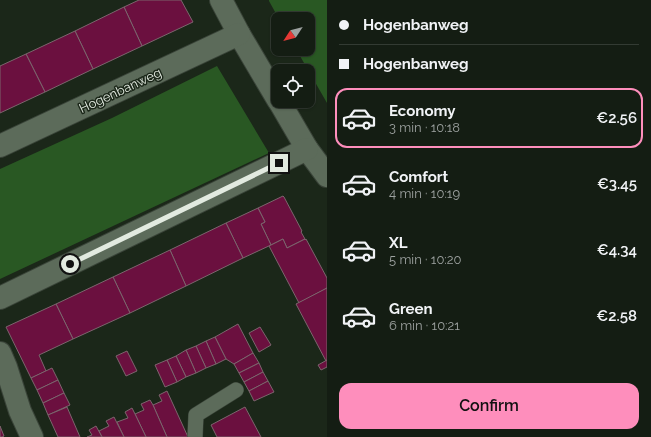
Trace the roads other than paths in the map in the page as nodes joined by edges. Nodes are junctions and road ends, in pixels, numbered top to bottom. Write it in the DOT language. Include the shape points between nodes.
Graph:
graph roads {
  1 [pos="221,0"];
  2 [pos="239,34"];
  3 [pos="271,88"];
  4 [pos="283,108"];
  5 [pos="0,146"];
  6 [pos="307,149"];
  7 [pos="327,176"];
  8 [pos="0,298"];
  9 [pos="0,353"];
  10 [pos="236,390"];
  11 [pos="32,437"];
  12 [pos="195,437"];
  1 -- 2 [label="street"];
  2 -- 3 [label="street"];
  2 -- 5 [label="street, Hogenbanweg"];
  4 -- 6 [label="street"];
  6 -- 7 [label="street"];
  6 -- 8 [label="street"];
  9 -- 11 [label="street"];
  10 -- 12 [label="lane" via="196,414"];
}
